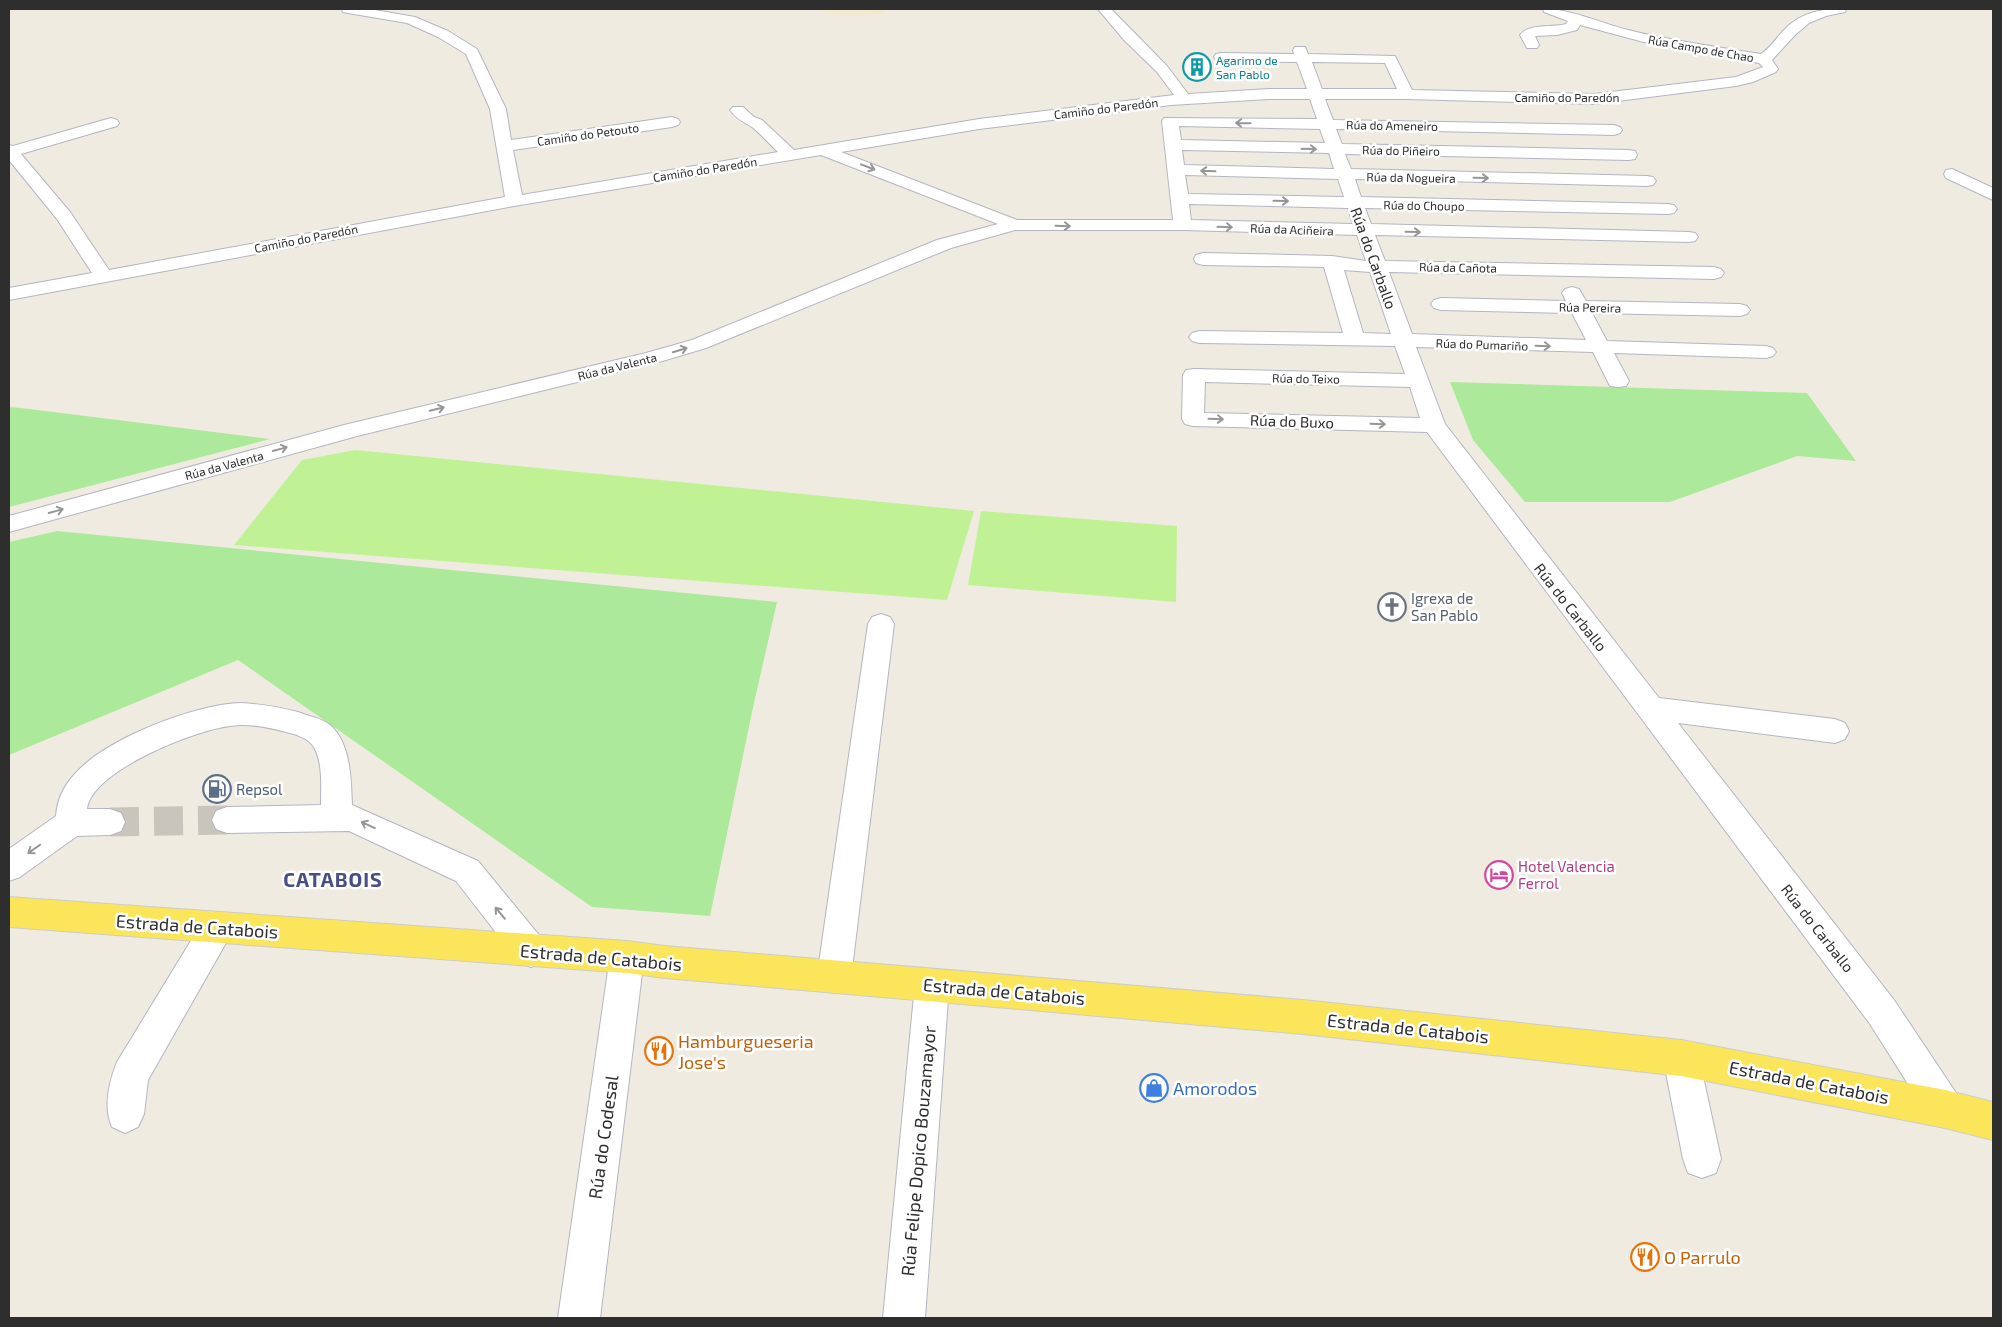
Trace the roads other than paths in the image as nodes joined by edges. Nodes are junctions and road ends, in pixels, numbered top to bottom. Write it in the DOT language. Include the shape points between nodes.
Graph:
graph roads {
  1 [pos="348,9"];
  2 [pos="1104,9"];
  3 [pos="1549,9"];
  4 [pos="1840,9"];
  5 [pos="1575,20"];
  6 [pos="1532,45"];
  7 [pos="1220,57"];
  8 [pos="1764,59"];
  9 [pos="1308,71"];
  10 [pos="1378,75"];
  11 [pos="1398,75"];
  12 [pos="1408,94"];
  13 [pos="1184,99"];
  14 [pos="738,110"];
  15 [pos="672,122"];
  16 [pos="111,123"];
  17 [pos="1326,124"];
  18 [pos="1482,127"];
  19 [pos="1614,130"];
  20 [pos="1173,145"];
  21 [pos="504,146"];
  22 [pos="1336,149"];
  23 [pos="822,150"];
  24 [pos="10,151"];
  25 [pos="1496,152"];
  26 [pos="1629,155"];
  27 [pos="790,156"];
  28 [pos="1176,170"];
  29 [pos="1952,174"];
  30 [pos="1344,176"];
  31 [pos="1510,178"];
  32 [pos="1647,182"];
  33 [pos="1993,195"];
  34 [pos="1180,199"];
  35 [pos="514,200"];
  36 [pos="1354,204"];
  37 [pos="1525,207"];
  38 [pos="1668,209"];
  39 [pos="1014,225"];
  40 [pos="1183,226"];
  41 [pos="1364,231"];
  42 [pos="1689,237"];
  43 [pos="1549,252"];
  44 [pos="1203,259"];
  45 [pos="1332,262"];
  46 [pos="1426,266"];
  47 [pos="1377,267"];
  48 [pos="1714,273"];
  49 [pos="103,276"];
  50 [pos="9,294"];
  51 [pos="1441,304"];
  52 [pos="1579,307"];
  53 [pos="1740,310"];
  54 [pos="1199,337"];
  55 [pos="1355,340"];
  56 [pos="1403,340"];
  57 [pos="1459,344"];
  58 [pos="1600,348"];
  59 [pos="1766,352"];
  60 [pos="1194,375"];
  61 [pos="1618,380"];
  62 [pos="1418,381"];
  63 [pos="1434,425"];
  64 [pos="9,524"];
  65 [pos="881,624"];
  66 [pos="1648,708"];
  67 [pos="1835,731"];
  68 [pos="337,818"];
  69 [pos="227,820"];
  70 [pos="110,822"];
  71 [pos="71,823"];
  72 [pos="9,867"];
  73 [pos="9,912"];
  74 [pos="218,928"];
  75 [pos="531,951"];
  76 [pos="627,957"];
  77 [pos="834,977"];
  78 [pos="932,985"];
  79 [pos="1681,1058"];
  80 [pos="1945,1109"];
  81 [pos="124,1114"];
  82 [pos="1993,1122"];
  83 [pos="1702,1159"];
  84 [pos="579,1318"];
  85 [pos="904,1318"];
  1 -- 21 [label="street" via="410,20 472,52 498,109"];
  2 -- 13 [label="street" via="1162,69"];
  3 -- 5 [label="street, Rúa Campo de Chao"];
  4 -- 8 [label="street, Rúa Campo de Chao" via="1808,18 1793,28 1775,52"];
  5 -- 6 [label="street" via="1572,27 1565,30 1532,32 1527,35"];
  5 -- 8 [label="street, Rúa Campo de Chao" via="1658,41"];
  7 -- 9 [label="street, Camiño do Paredón"];
  8 -- 12 [label="street, Camiño do Paredón" via="1771,69 1750,79 1624,97"];
  9 -- 11 [label="street, Camiño do Paredón" via="1390,59"];
  9 -- 12 [label="street, Camiño do Paredón"];
  9 -- 13 [label="street, Camiño do Paredón" via="1229,95"];
  9 -- 17 [label="street, Rúa do Carballo"];
  10 -- 11 [label="street"];
  11 -- 12 [label="street, Camiño do Paredón"];
  13 -- 23 [label="street, Camiño do Paredón" via="978,124"];
  14 -- 27 [label="street"];
  15 -- 21 [label="street, Camiño do Petouto"];
  16 -- 24 [label="street"];
  17 -- 18 [label="street, Rúa do Ameneiro"];
  17 -- 20 [label="street, Rúa do Ameneiro, one-way" via="1170,121"];
  17 -- 22 [label="street, Rúa do Carballo"];
  18 -- 19 [label="street, Rúa do Ameneiro"];
  18 -- 25 [label="street"];
  20 -- 22 [label="street, Rúa do Piñeiro, one-way"];
  20 -- 28 [label="street"];
  21 -- 35 [label="street"];
  22 -- 25 [label="street, Rúa do Piñeiro"];
  22 -- 30 [label="street, Rúa do Carballo"];
  23 -- 27 [label="street, Camiño do Paredón"];
  23 -- 39 [label="street, one-way"];
  24 -- 49 [label="street" via="64,216"];
  25 -- 26 [label="street, Rúa do Piñeiro"];
  25 -- 31 [label="street"];
  27 -- 35 [label="street, Camiño do Paredón"];
  30 -- 28 [label="street, Rúa da Nogueira, one-way"];
  28 -- 34 [label="street"];
  29 -- 33 [label="street"];
  30 -- 31 [label="street, Rúa da Nogueira, one-way"];
  30 -- 36 [label="street, Rúa do Carballo"];
  31 -- 32 [label="street, Rúa da Nogueira"];
  31 -- 37 [label="street"];
  34 -- 36 [label="street, Rúa do Choupo, one-way"];
  34 -- 40 [label="street"];
  35 -- 49 [label="street, Camiño do Paredón"];
  36 -- 37 [label="street, Rúa do Choupo"];
  36 -- 41 [label="street, Rúa do Carballo"];
  37 -- 38 [label="street, Rúa do Choupo"];
  37 -- 43 [label="street"];
  39 -- 40 [label="street, Rúa da Aciñeira, one-way"];
  64 -- 39 [label="street, Rúa da Valenta, one-way" via="352,430 652,358 699,344 944,244"];
  40 -- 41 [label="street, Rúa da Aciñeira, one-way"];
  41 -- 43 [label="street, Rúa da Aciñeira, one-way"];
  41 -- 47 [label="street, Rúa do Carballo"];
  42 -- 43 [label="street, Rúa da Aciñeira"];
  43 -- 46 [label="street, Rúa da Cañota"];
  43 -- 48 [label="street, Rúa da Cañota"];
  43 -- 52 [label="street"];
  44 -- 45 [label="street, Rúa da Cañota"];
  45 -- 47 [label="street, Rúa da Cañota"];
  45 -- 55 [label="street"];
  46 -- 47 [label="street, Rúa da Cañota"];
  46 -- 51 [label="street"];
  47 -- 56 [label="street, Rúa do Carballo"];
  49 -- 50 [label="street, Camiño do Paredón"];
  51 -- 52 [label="street, Rúa Pereira"];
  51 -- 57 [label="street"];
  52 -- 53 [label="street, Rúa Pereira"];
  52 -- 58 [label="street"];
  54 -- 55 [label="street, Rúa do Pumariño"];
  55 -- 56 [label="street, Rúa do Pumariño"];
  56 -- 57 [label="street, Rúa do Pumariño"];
  56 -- 62 [label="street, Rúa do Carballo"];
  57 -- 58 [label="street, Rúa do Pumariño, one-way"];
  58 -- 59 [label="street, Rúa do Pumariño"];
  58 -- 61 [label="street"];
  60 -- 62 [label="street, Rúa do Teixo"];
  60 -- 63 [label="street, Rúa do Buxo, one-way" via="1193,418"];
  62 -- 63 [label="street, Rúa do Carballo"];
  63 -- 66 [label="street, Rúa do Carballo"];
  65 -- 77 [label="street"];
  66 -- 67 [label="street"];
  66 -- 80 [label="street, Rúa do Carballo" via="1882,1012"];
  68 -- 69 [label="street"];
  68 -- 71 [label="street" via="334,757 321,735 294,723 256,714 230,714 189,723 136,747 88,778 74,798"];
  75 -- 68 [label="street, one-way" via="466,871 352,818"];
  70 -- 71 [label="street"];
  71 -- 72 [label="street, one-way"];
  73 -- 74 [label="main road, Estrada de Catabois"];
  74 -- 75 [label="main road, Estrada de Catabois"];
  74 -- 81 [label="street" via="130,1075"];
  75 -- 76 [label="main road, Estrada de Catabois"];
  76 -- 77 [label="main road, Estrada de Catabois"];
  76 -- 84 [label="street, Rúa do Codesal"];
  77 -- 78 [label="main road, Estrada de Catabois"];
  78 -- 79 [label="main road, Estrada de Catabois" via="1303,1016"];
  78 -- 85 [label="street, Rúa Felipe Dopico Bouzamayor"];
  79 -- 80 [label="main road, Estrada de Catabois"];
  79 -- 83 [label="street"];
  80 -- 82 [label="main road, Estrada de Catabois"];
}
